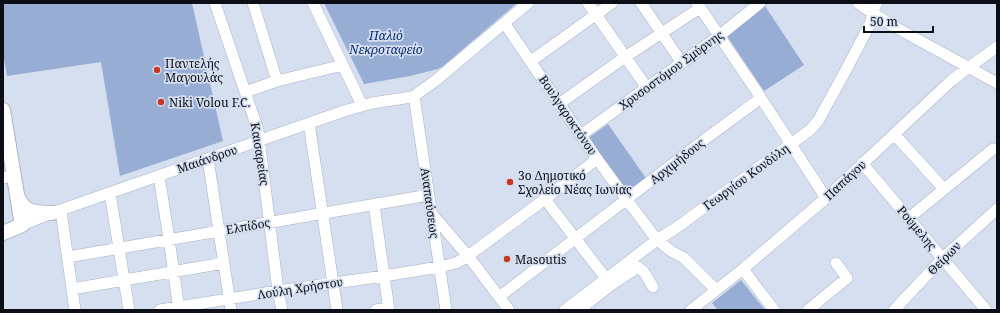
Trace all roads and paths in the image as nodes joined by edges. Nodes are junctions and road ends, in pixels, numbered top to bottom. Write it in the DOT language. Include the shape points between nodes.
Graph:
graph roads {
  1 [pos="215,3"];
  2 [pos="253,3"];
  3 [pos="313,3"];
  4 [pos="528,3"];
  5 [pos="588,3"];
  6 [pos="612,3"];
  7 [pos="641,3"];
  8 [pos="760,3"];
  9 [pos="858,3"];
  10 [pos="878,3"];
  11 [pos="699,5"];
  12 [pos="596,14"];
  13 [pos="874,14"];
  14 [pos="505,24"];
  15 [pos="661,33"];
  16 [pos="719,36"];
  17 [pos="997,47"];
  18 [pos="625,57"];
  19 [pos="531,61"];
  20 [pos="682,63"];
  21 [pos="343,64"];
  22 [pos="968,68"];
  23 [pos="277,81"];
  24 [pos="997,83"];
  25 [pos="647,88"];
  26 [pos="246,92"];
  27 [pos="414,96"];
  28 [pos="761,98"];
  29 [pos="559,104"];
  30 [pos="362,105"];
  31 [pos="4,115"];
  32 [pos="309,123"];
  33 [pos="894,134"];
  34 [pos="581,135"];
  35 [pos="259,141"];
  36 [pos="791,144"];
  37 [pos="993,149"];
  38 [pos="208,159"];
  39 [pos="597,159"];
  40 [pos="862,163"];
  41 [pos="8,176"];
  42 [pos="159,176"];
  43 [pos="944,189"];
  44 [pos="16,192"];
  45 [pos="110,193"];
  46 [pos="428,195"];
  47 [pos="826,198"];
  48 [pos="545,199"];
  49 [pos="627,200"];
  50 [pos="374,205"];
  51 [pos="997,209"];
  52 [pos="57,212"];
  53 [pos="322,213"];
  54 [pos="431,213"];
  55 [pos="909,218"];
  56 [pos="270,222"];
  57 [pos="22,225"];
  58 [pos="219,231"];
  59 [pos="3,234"];
  60 [pos="575,239"];
  61 [pos="169,240"];
  62 [pos="657,240"];
  63 [pos="119,248"];
  64 [pos="468,256"];
  65 [pos="68,257"];
  66 [pos="943,258"];
  67 [pos="224,263"];
  68 [pos="836,263"];
  69 [pos="439,267"];
  70 [pos="743,269"];
  71 [pos="174,272"];
  72 [pos="384,276"];
  73 [pos="124,280"];
  74 [pos="609,282"];
  75 [pos="332,283"];
  76 [pos="653,287"];
  77 [pos="72,289"];
  78 [pos="716,290"];
  79 [pos="278,291"];
  80 [pos="498,297"];
  81 [pos="230,304"];
  82 [pos="179,309"];
  83 [pos="389,309"];
  84 [pos="76,310"];
  85 [pos="129,310"];
  86 [pos="160,310"];
  87 [pos="282,310"];
  88 [pos="336,310"];
  89 [pos="376,310"];
  90 [pos="446,310"];
  91 [pos="508,310"];
  92 [pos="565,310"];
  93 [pos="579,310"];
  94 [pos="691,310"];
  95 [pos="774,310"];
  96 [pos="808,310"];
  97 [pos="894,310"];
  98 [pos="986,310"];
  1 -- 26 [label="street, Καισαρείας"];
  2 -- 23 [label="street"];
  3 -- 21 [label="street"];
  4 -- 14 [label="street"];
  5 -- 12 [label="street"];
  6 -- 12 [label="street"];
  7 -- 15 [label="street"];
  8 -- 16 [label="street, Χρυσοστόμου Σμύρνης"];
  9 -- 13 [label="street"];
  10 -- 13 [label="street, Γεωργίου Κονδύλη"];
  11 -- 15 [label="street"];
  11 -- 16 [label="street"];
  12 -- 18 [label="street"];
  12 -- 19 [label="street"];
  13 -- 22 [label="street"];
  13 -- 36 [label="street, Γεωργίου Κονδύλη" via="818,121"];
  14 -- 19 [label="street, Βουλγαροκτόνου"];
  14 -- 27 [label="street"];
  15 -- 18 [label="street"];
  15 -- 20 [label="street"];
  16 -- 20 [label="street, Χρυσοστόμου Σμύρνης"];
  16 -- 28 [label="street"];
  17 -- 22 [label="street, Παπάγου"];
  18 -- 25 [label="street"];
  18 -- 29 [label="street"];
  19 -- 29 [label="street, Βουλγαροκτόνου"];
  20 -- 25 [label="street, Χρυσοστόμου Σμύρνης"];
  21 -- 23 [label="street"];
  21 -- 30 [label="street"];
  22 -- 24 [label="street"];
  22 -- 33 [label="street, Παπάγου"];
  23 -- 26 [label="street"];
  25 -- 34 [label="street, Χρυσοστόμου Σμύρνης"];
  26 -- 35 [label="street, Καισαρείας" via="257,124"];
  27 -- 30 [label="street, Μαιάνδρου"];
  27 -- 46 [label="street, Αναπαύσεως"];
  28 -- 36 [label="street"];
  28 -- 49 [label="street, Αρχιμήδους"];
  29 -- 34 [label="street, Βουλγαροκτόνου"];
  30 -- 32 [label="street, Μαιάνδρου"];
  31 -- 41 [label="main road"];
  32 -- 35 [label="street, Μαιάνδρου"];
  32 -- 53 [label="street"];
  33 -- 40 [label="street, Παπάγου"];
  33 -- 43 [label="street"];
  34 -- 39 [label="street, Βουλγαροκτόνου"];
  35 -- 38 [label="street, Μαιάνδρου"];
  35 -- 56 [label="street, Καισαρείας"];
  36 -- 47 [label="street"];
  36 -- 62 [label="street, Γεωργίου Κονδύλη"];
  37 -- 43 [label="street"];
  38 -- 42 [label="street, Μαιάνδρου"];
  38 -- 58 [label="street"];
  39 -- 48 [label="street"];
  39 -- 49 [label="street, Βουλγαροκτόνου"];
  40 -- 47 [label="street, Παπάγου"];
  40 -- 55 [label="street, Ρούμελης"];
  41 -- 44 [label="main road"];
  42 -- 45 [label="street, Μαιάνδρου"];
  42 -- 61 [label="street"];
  43 -- 55 [label="street"];
  44 -- 52 [label="main road" via="20,202 27,209 34,212"];
  44 -- 57 [label="main road"];
  45 -- 52 [label="street, Μαιάνδρου"];
  45 -- 63 [label="street"];
  46 -- 50 [label="street, Ελπίδος"];
  46 -- 54 [label="street, Αναπαύσεως"];
  47 -- 70 [label="street, Παπάγου"];
  48 -- 60 [label="street"];
  48 -- 64 [label="street"];
  49 -- 60 [label="street, Αρχιμήδους"];
  49 -- 62 [label="street, Βουλγαροκτόνου"];
  50 -- 53 [label="street, Ελπίδος"];
  50 -- 72 [label="street"];
  51 -- 66 [label="street, Θείρων"];
  52 -- 57 [label="street, Μαιάνδρου"];
  52 -- 65 [label="street"];
  53 -- 56 [label="street, Ελπίδος"];
  53 -- 75 [label="street"];
  54 -- 64 [label="street"];
  54 -- 69 [label="street, Αναπαύσεως"];
  55 -- 66 [label="street, Ρούμελης"];
  56 -- 58 [label="street, Ελπίδος"];
  56 -- 79 [label="street, Καισαρείας"];
  57 -- 59 [label="main road, Μαιάνδρου"];
  58 -- 61 [label="street, Ελπίδος"];
  58 -- 67 [label="street"];
  60 -- 74 [label="street"];
  60 -- 80 [label="street, Αρχιμήδους"];
  61 -- 63 [label="street, Ελπίδος"];
  61 -- 71 [label="street"];
  62 -- 74 [label="street, Γεωργίου Κονδύλη"];
  62 -- 78 [label="street, Βουλγαροκτόνου" via="684,258"];
  63 -- 65 [label="street, Ελπίδος"];
  63 -- 73 [label="street"];
  64 -- 69 [label="street" via="456,263"];
  64 -- 80 [label="street"];
  65 -- 77 [label="street"];
  66 -- 97 [label="street, Θείρων"];
  66 -- 98 [label="street, Ρούμελης"];
  67 -- 71 [label="street"];
  67 -- 81 [label="street"];
  68 -- 96 [label="street" via="847,278"];
  69 -- 72 [label="street, Λούλη Χρήστου"];
  69 -- 90 [label="street, Αναπαύσεως"];
  70 -- 78 [label="street, Παπάγου"];
  70 -- 95 [label="street"];
  71 -- 73 [label="street"];
  71 -- 82 [label="street"];
  72 -- 75 [label="street, Λούλη Χρήστου"];
  72 -- 83 [label="street"];
  73 -- 77 [label="street"];
  73 -- 85 [label="street"];
  74 -- 76 [label="street, Γεωργίου Κονδύλη" via="638,267"];
  74 -- 92 [label="street, Γεωργίου Κονδύλη"];
  74 -- 93 [label="street, Γεωργίου Κονδύλη"];
  75 -- 79 [label="street, Λούλη Χρήστου"];
  75 -- 88 [label="street"];
  77 -- 84 [label="street"];
  78 -- 94 [label="street, Παπάγου"];
  79 -- 81 [label="street, Λούλη Χρήστου"];
  79 -- 87 [label="street, Καισαρείας"];
  80 -- 91 [label="street"];
  81 -- 82 [label="street, Λούλη Χρήστου"];
  82 -- 86 [label="street, Λούλη Χρήστου"];
  83 -- 89 [label="street"];
}
